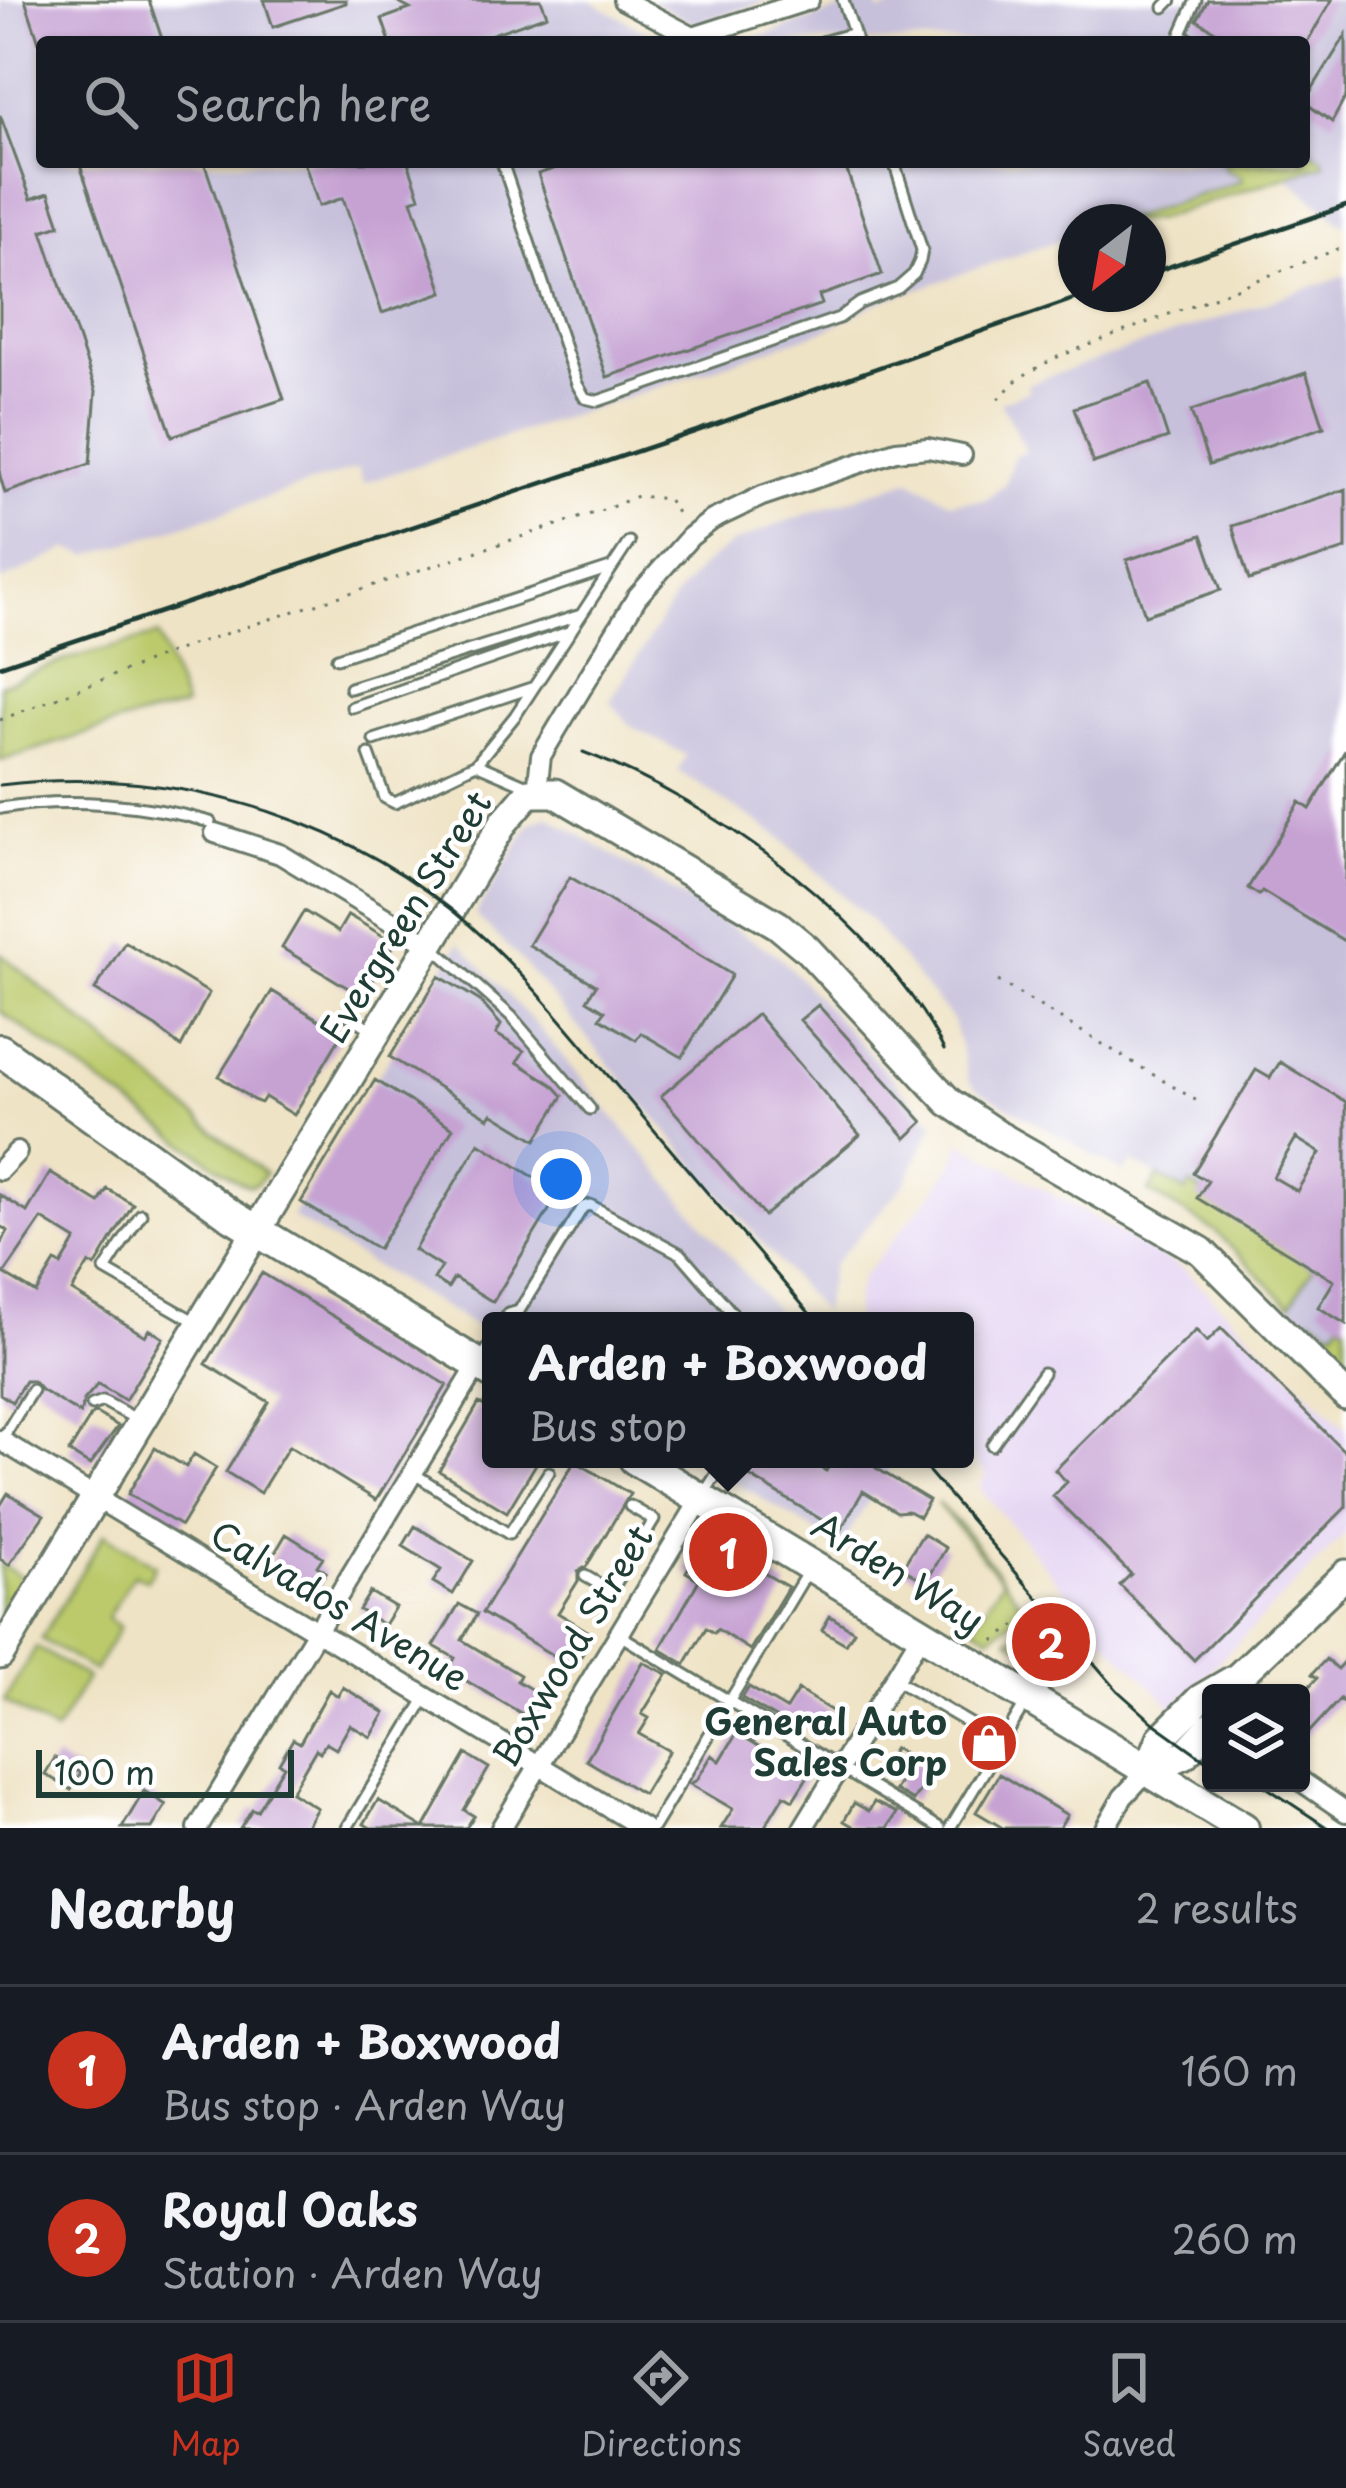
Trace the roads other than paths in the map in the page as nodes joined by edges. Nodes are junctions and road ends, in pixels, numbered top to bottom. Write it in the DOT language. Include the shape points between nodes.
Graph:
graph roads {
  1 [pos="623,0"];
  2 [pos="809,0"];
  3 [pos="843,0"];
  4 [pos="1196,0"];
  5 [pos="667,34"];
  6 [pos="704,36"];
  7 [pos="854,36"];
  8 [pos="1184,36"];
  9 [pos="504,168"];
  10 [pos="896,168"];
  11 [pos="962,455"];
  12 [pos="628,542"];
  13 [pos="610,568"];
  14 [pos="581,615"];
  15 [pos="571,631"];
  16 [pos="337,658"];
  17 [pos="534,687"];
  18 [pos="350,688"];
  19 [pos="352,707"];
  20 [pos="374,740"];
  21 [pos="369,754"];
  22 [pos="476,764"];
  23 [pos="537,791"];
  24 [pos="0,808"];
  25 [pos="213,828"];
  26 [pos="432,946"];
  27 [pos="348,1015"];
  28 [pos="376,1032"];
  29 [pos="0,1050"];
  30 [pos="590,1109"];
  31 [pos="17,1153"];
  32 [pos="0,1170"];
  33 [pos="141,1214"];
  34 [pos="257,1232"];
  35 [pos="516,1312"];
  36 [pos="731,1312"];
  37 [pos="199,1324"];
  38 [pos="482,1357"];
  39 [pos="482,1368"];
  40 [pos="1042,1373"];
  41 [pos="32,1390"];
  42 [pos="1346,1396"];
  43 [pos="92,1405"];
  44 [pos="140,1422"];
  45 [pos="0,1441"];
  46 [pos="992,1445"];
  47 [pos="650,1468"];
  48 [pos="720,1468"];
  49 [pos="549,1472"];
  50 [pos="412,1473"];
  51 [pos="95,1497"];
  52 [pos="701,1499"];
  53 [pos="630,1506"];
  54 [pos="812,1565"];
  55 [pos="622,1573"];
  56 [pos="1346,1574"];
  57 [pos="585,1576"];
  58 [pos="646,1587"];
  59 [pos="316,1631"];
  60 [pos="922,1633"];
  61 [pos="618,1634"];
  62 [pos="0,1655"];
  63 [pos="894,1679"];
  64 [pos="1235,1684"];
  65 [pos="426,1697"];
  66 [pos="1202,1698"];
  67 [pos="1028,1699"];
  68 [pos="730,1701"];
  69 [pos="979,1729"];
  70 [pos="1202,1736"];
  71 [pos="539,1765"];
  72 [pos="840,1769"];
  73 [pos="1148,1770"];
  74 [pos="1310,1786"];
  75 [pos="1346,1812"];
  76 [pos="1107,1827"];
  77 [pos="198,1828"];
  78 [pos="347,1828"];
  79 [pos="501,1828"];
  80 [pos="643,1828"];
  81 [pos="653,1828"];
  82 [pos="803,1828"];
  83 [pos="940,1828"];
  84 [pos="950,1828"];
  85 [pos="1244,1828"];
  1 -- 5 [label="street"];
  2 -- 6 [label="street"];
  3 -- 7 [label="lane"];
  4 -- 8 [label="lane"];
  9 -- 10 [label="lane" via="577,384 598,401 838,318 898,288 914,274 922,250"];
  11 -- 23 [label="street" via="896,451 748,502 690,537 637,597 541,756"];
  12 -- 13 [label="lane"];
  13 -- 14 [label="lane"];
  13 -- 16 [label="lane"];
  14 -- 15 [label="lane"];
  14 -- 18 [label="lane"];
  15 -- 17 [label="lane"];
  15 -- 19 [label="lane"];
  17 -- 20 [label="lane"];
  17 -- 22 [label="lane"];
  21 -- 22 [label="lane" via="385,798 395,803"];
  22 -- 23 [label="lane"];
  23 -- 26 [label="street, Evergreen Street" via="514,806"];
  23 -- 42 [label="street, Evergreen Street" via="577,804 793,936 949,1102 1201,1251"];
  24 -- 25 [label="lane" via="106,804 183,814"];
  25 -- 26 [label="street" via="280,854"];
  26 -- 28 [label="street, Evergreen Street"];
  26 -- 30 [label="lane" via="511,1016"];
  27 -- 28 [label="lane"];
  28 -- 34 [label="street, Evergreen Street" via="294,1149"];
  29 -- 34 [label="main road"];
  31 -- 32 [label="street"];
  33 -- 37 [label="lane" via="105,1270"];
  34 -- 37 [label="street, Evergreen Street"];
  34 -- 38 [label="main road"];
  35 -- 36 [label="lane" via="590,1204 681,1254"];
  37 -- 44 [label="street, Evergreen Street"];
  39 -- 50 [label="street"];
  40 -- 46 [label="lane"];
  41 -- 45 [label="lane"];
  43 -- 44 [label="lane" via="103,1401"];
  44 -- 51 [label="street, Evergreen Street"];
  45 -- 51 [label="street, Calvados Avenue"];
  47 -- 52 [label="main road, Arden Way"];
  48 -- 52 [label="lane"];
  49 -- 50 [label="lane" via="509,1534"];
  50 -- 59 [label="street"];
  51 -- 59 [label="street, Calvados Avenue"];
  51 -- 62 [label="street, Evergreen Street"];
  52 -- 54 [label="main road, Arden Way"];
  52 -- 58 [label="street, Boxwood Street"];
  53 -- 55 [label="lane" via="654,1520"];
  54 -- 60 [label="main road, Arden Way"];
  54 -- 68 [label="lane"];
  55 -- 57 [label="lane" via="611,1591"];
  55 -- 58 [label="lane"];
  56 -- 64 [label="street"];
  58 -- 61 [label="street, Boxwood Street"];
  59 -- 65 [label="street, Calvados Avenue"];
  59 -- 77 [label="street"];
  60 -- 63 [label="street"];
  60 -- 67 [label="main road, Arden Way"];
  61 -- 68 [label="lane"];
  61 -- 71 [label="street, Boxwood Street"];
  63 -- 69 [label="lane"];
  63 -- 72 [label="street"];
  65 -- 71 [label="street, Calvados Avenue"];
  65 -- 78 [label="lane"];
  66 -- 73 [label="street" via="1161,1738"];
  67 -- 73 [label="main road, Arden Way"];
  67 -- 84 [label="lane"];
  68 -- 72 [label="lane"];
  68 -- 81 [label="lane"];
  70 -- 73 [label="street" via="1184,1755"];
  71 -- 79 [label="street, Boxwood Street"];
  71 -- 80 [label="street, Calvados Avenue"];
  72 -- 82 [label="street"];
  72 -- 83 [label="lane"];
  73 -- 76 [label="street"];
  73 -- 85 [label="main road, Arden Way"];
  74 -- 75 [label="street"];
}
